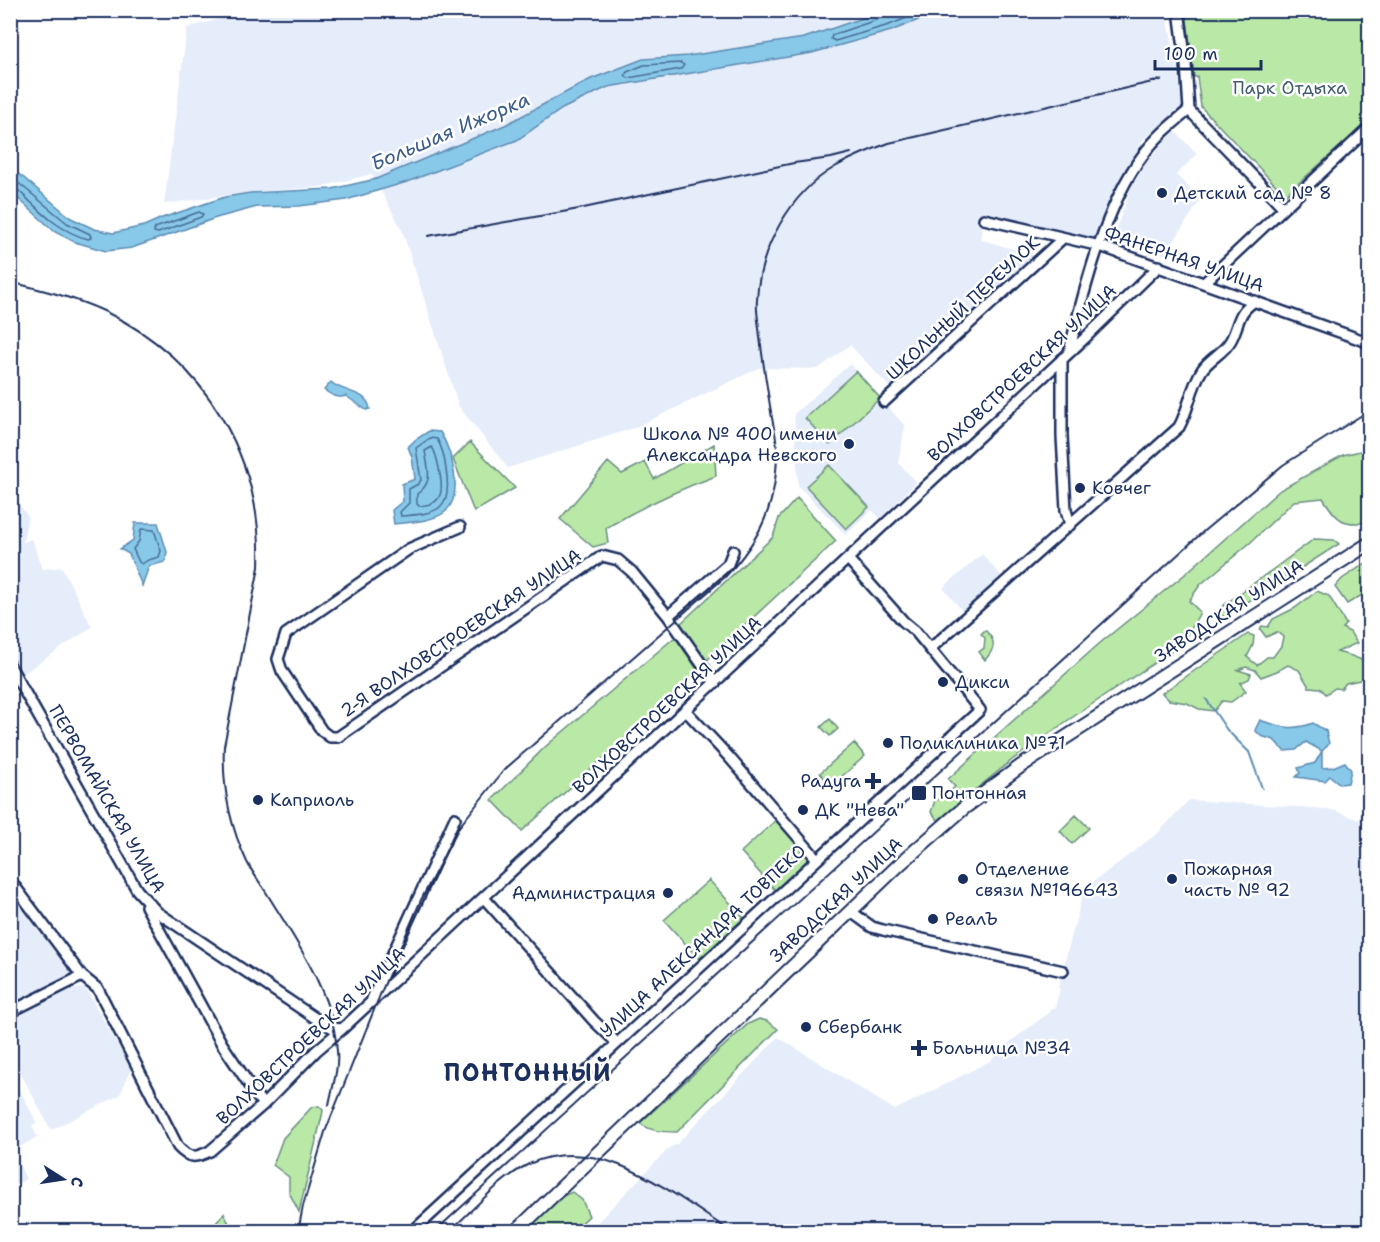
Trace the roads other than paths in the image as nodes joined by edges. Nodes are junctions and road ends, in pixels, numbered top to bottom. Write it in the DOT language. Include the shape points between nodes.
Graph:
graph roads {
  1 [pos="1179,10"];
  2 [pos="1189,110"];
  3 [pos="1370,127"];
  4 [pos="1283,207"];
  5 [pos="984,219"];
  6 [pos="1063,238"];
  7 [pos="1100,246"];
  8 [pos="1159,266"];
  9 [pos="1204,283"];
  10 [pos="1255,301"];
  11 [pos="1369,341"];
  12 [pos="1065,356"];
  13 [pos="884,402"];
  14 [pos="1070,525"];
  15 [pos="460,528"];
  16 [pos="1370,543"];
  17 [pos="733,551"];
  18 [pos="848,559"];
  19 [pos="668,616"];
  20 [pos="930,649"];
  21 [pos="10,666"];
  22 [pos="715,683"];
  23 [pos="686,711"];
  24 [pos="455,818"];
  25 [pos="817,859"];
  26 [pos="10,880"];
  27 [pos="137,890"];
  28 [pos="484,898"];
  29 [pos="850,911"];
  30 [pos="1063,971"];
  31 [pos="82,976"];
  32 [pos="371,1003"];
  33 [pos="10,1012"];
  34 [pos="342,1029"];
  35 [pos="617,1043"];
  36 [pos="263,1105"];
  37 [pos="412,1232"];
  38 [pos="515,1232"];
  1 -- 2 [label="street"];
  2 -- 4 [label="street"];
  2 -- 7 [label="street" via="1141,157 1118,198"];
  3 -- 4 [label="street"];
  4 -- 9 [label="street"];
  5 -- 6 [label="street, ФАНЕРНАЯ УЛИЦА"];
  6 -- 7 [label="street, ФАНЕРНАЯ УЛИЦА"];
  6 -- 13 [label="street, ШКОЛЬНЫЙ ПЕРЕУЛОК"];
  7 -- 8 [label="street, ФАНЕРНАЯ УЛИЦА"];
  7 -- 12 [label="street"];
  8 -- 9 [label="street, ФАНЕРНАЯ УЛИЦА"];
  8 -- 12 [label="street, ВОЛХОВСТРОЕВСКАЯ УЛИЦА"];
  9 -- 10 [label="street, ФАНЕРНАЯ УЛИЦА"];
  10 -- 11 [label="street, ФАНЕРНАЯ УЛИЦА"];
  10 -- 14 [label="street" via="1244,308 1225,349 1200,372 1179,427"];
  12 -- 14 [label="street" via="1064,478"];
  12 -- 18 [label="street, ВОЛХОВСТРОЕВСКАЯ УЛИЦА"];
  14 -- 20 [label="street"];
  15 -- 19 [label="street, 2-Я ВОЛХОВСТРОЕВСКАЯ УЛИЦА" via="409,549 286,634 278,659 282,671 330,737 338,737 602,556 618,560 632,572"];
  16 -- 29 [label="main road, ЗАВОДСКАЯ УЛИЦА" via="1005,777 941,826"];
  17 -- 19 [label="street" via="728,564"];
  18 -- 20 [label="street"];
  18 -- 22 [label="street, ВОЛХОВСТРОЕВСКАЯ УЛИЦА"];
  19 -- 22 [label="street"];
  20 -- 25 [label="street, УЛИЦА АЛЕКСАНДРА ТОВПЕКО" via="980,710"];
  21 -- 27 [label="street, ПЕРВОМАЙСКАЯ УЛИЦА"];
  22 -- 23 [label="street, ВОЛХОВСТРОЕВСКАЯ УЛИЦА"];
  23 -- 25 [label="street"];
  23 -- 28 [label="street, ВОЛХОВСТРОЕВСКАЯ УЛИЦА"];
  24 -- 32 [label="street"];
  25 -- 35 [label="street, УЛИЦА АЛЕКСАНДРА ТОВПЕКО"];
  26 -- 31 [label="street"];
  27 -- 34 [label="street, ПЕРВОМАЙСКАЯ УЛИЦА" via="157,912 315,1018"];
  27 -- 36 [label="street" via="222,1044"];
  28 -- 32 [label="street, ВОЛХОВСТРОЕВСКАЯ УЛИЦА"];
  28 -- 35 [label="street"];
  29 -- 30 [label="street" via="872,927"];
  29 -- 38 [label="main road, ЗАВОДСКАЯ УЛИЦА"];
  31 -- 33 [label="street"];
  31 -- 36 [label="street, ВОЛХОВСТРОЕВСКАЯ УЛИЦА" via="98,989 178,1147 188,1156 210,1151"];
  32 -- 34 [label="street, ВОЛХОВСТРОЕВСКАЯ УЛИЦА"];
  34 -- 36 [label="street, ВОЛХОВСТРОЕВСКАЯ УЛИЦА"];
  35 -- 37 [label="street, УЛИЦА АЛЕКСАНДРА ТОВПЕКО"];
}
